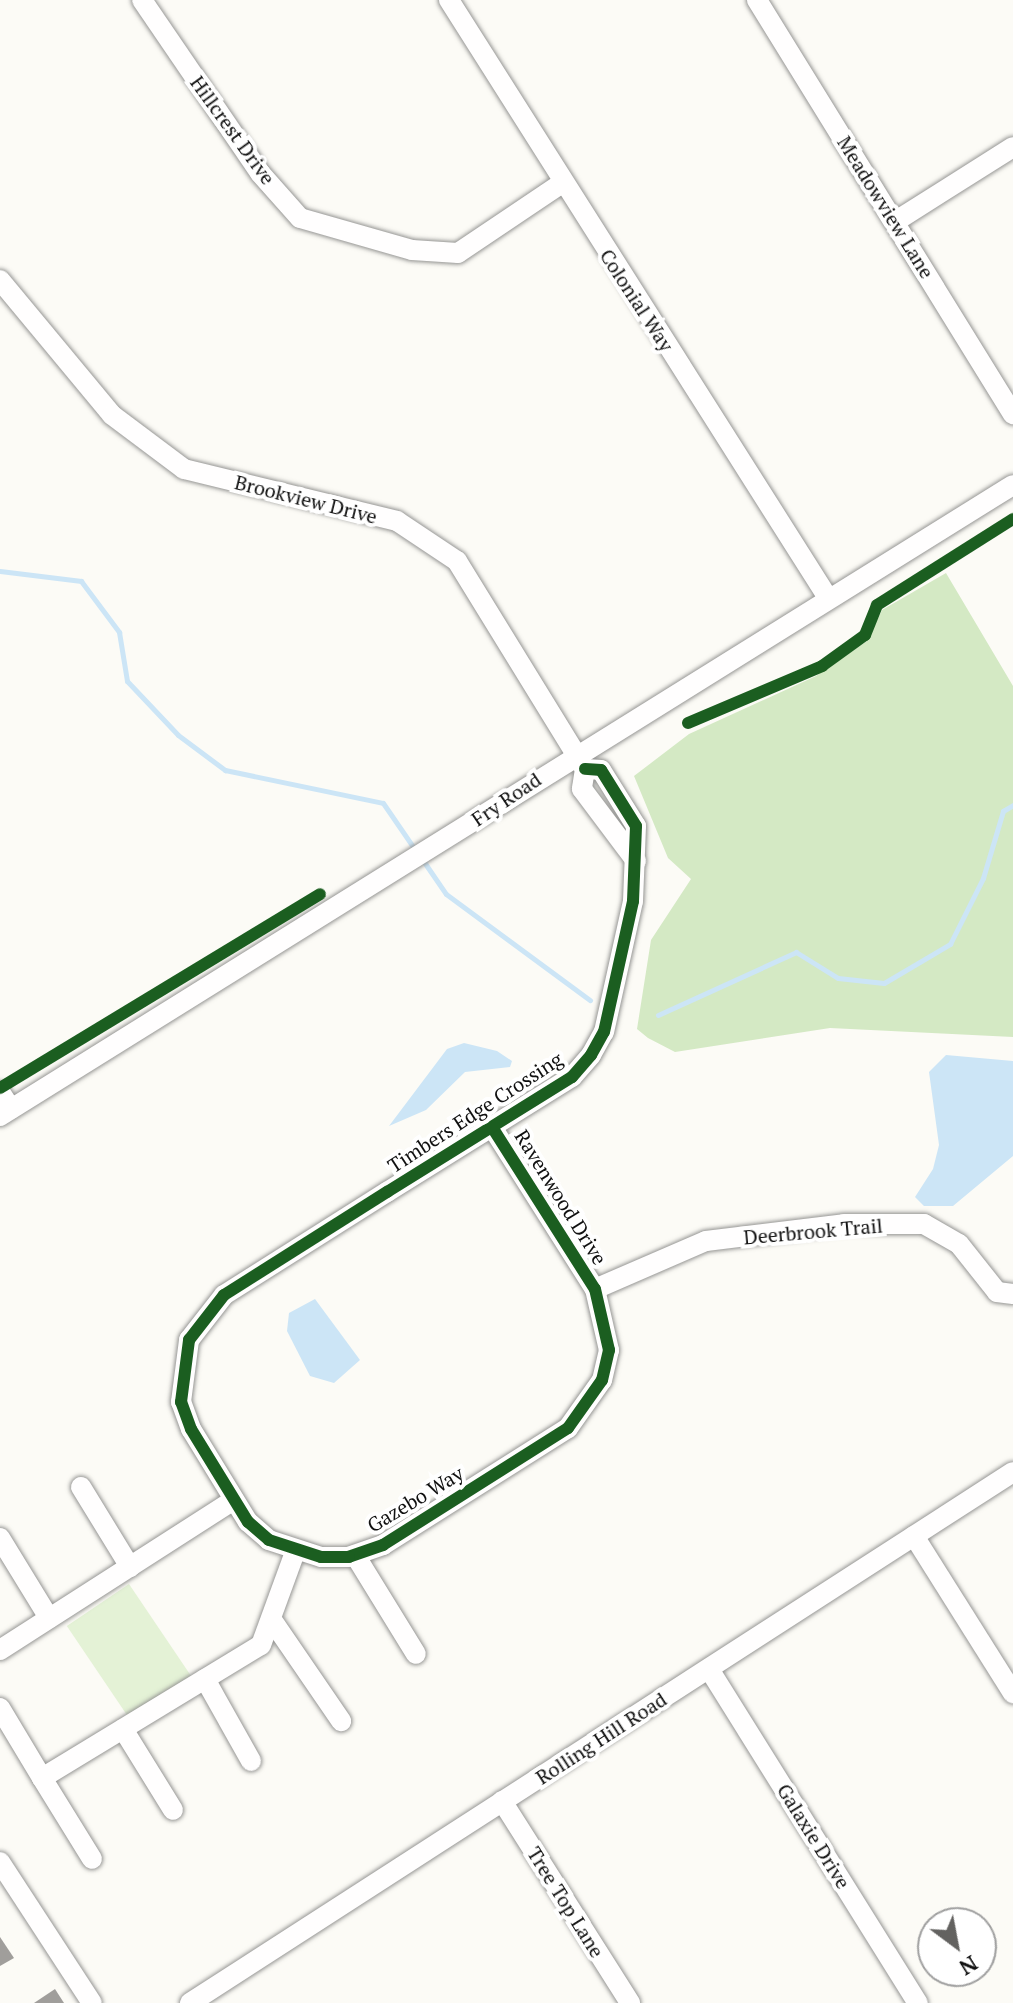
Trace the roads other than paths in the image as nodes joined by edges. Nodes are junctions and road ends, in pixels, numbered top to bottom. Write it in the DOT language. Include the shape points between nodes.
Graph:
graph roads {
  1 [pos="142,0"];
  2 [pos="449,0"];
  3 [pos="757,0"];
  4 [pos="1013,147"];
  5 [pos="562,183"];
  6 [pos="896,221"];
  7 [pos="0,280"];
  8 [pos="1013,414"];
  9 [pos="1013,485"];
  10 [pos="828,598"];
  11 [pos="580,761"];
  12 [pos="4,1106"];
  13 [pos="492,1127"];
  14 [pos="595,1289"];
  15 [pos="1013,1294"];
  16 [pos="181,1370"];
  17 [pos="1013,1472"];
  18 [pos="81,1487"];
  19 [pos="234,1500"];
  20 [pos="914,1536"];
  21 [pos="0,1538"];
  22 [pos="295,1552"];
  23 [pos="355,1555"];
  24 [pos="130,1567"];
  25 [pos="49,1618"];
  26 [pos="274,1623"];
  27 [pos="0,1650"];
  28 [pos="416,1654"];
  29 [pos="709,1669"];
  30 [pos="205,1679"];
  31 [pos="1013,1693"];
  32 [pos="0,1708"];
  33 [pos="341,1721"];
  34 [pos="123,1729"];
  35 [pos="251,1761"];
  36 [pos="42,1778"];
  37 [pos="502,1801"];
  38 [pos="173,1810"];
  39 [pos="92,1859"];
  40 [pos="0,1862"];
  41 [pos="92,2003"];
  42 [pos="190,2003"];
  43 [pos="630,2003"];
  44 [pos="918,2003"];
  1 -- 5 [label="street, Hillcrest Drive" via="260,173 300,218 412,250 458,253"];
  2 -- 5 [label="street, Colonial Way"];
  3 -- 6 [label="street, Meadowview Lane"];
  4 -- 6 [label="street"];
  5 -- 10 [label="street, Colonial Way"];
  6 -- 8 [label="street, Meadowview Lane"];
  7 -- 11 [label="street, Brookview Drive" via="112,415 184,469 397,521 457,561"];
  9 -- 10 [label="street, Fry Road"];
  10 -- 11 [label="street, Fry Road"];
  11 -- 12 [label="street, Fry Road"];
  11 -- 13 [label="street, Timbers Edge Crossing" via="582,789 636,861 604,1032 572,1077"];
  13 -- 14 [label="street, Ravenwood Drive"];
  13 -- 16 [label="street, Timbers Edge Crossing" via="224,1295 189,1340"];
  14 -- 15 [label="street, Deerbrook Trail" via="696,1243 844,1224 924,1224 943,1232 997,1292"];
  14 -- 23 [label="street, Gazebo Way" via="609,1350 587,1407 555,1437 383,1545"];
  16 -- 19 [label="street, Gazebo Way" via="181,1402 191,1429"];
  17 -- 20 [label="street, Rolling Hill Road"];
  18 -- 24 [label="street"];
  19 -- 22 [label="street, Gazebo Way" via="248,1522"];
  19 -- 24 [label="street"];
  20 -- 29 [label="street, Rolling Hill Road"];
  20 -- 31 [label="street"];
  21 -- 25 [label="street"];
  22 -- 23 [label="street, Gazebo Way"];
  22 -- 26 [label="street"];
  23 -- 28 [label="street"];
  24 -- 25 [label="street"];
  25 -- 27 [label="street"];
  26 -- 30 [label="street" via="261,1645"];
  26 -- 33 [label="street"];
  29 -- 37 [label="street, Rolling Hill Road"];
  29 -- 44 [label="street, Galaxie Drive"];
  30 -- 34 [label="street"];
  30 -- 35 [label="street"];
  32 -- 36 [label="street"];
  34 -- 36 [label="street"];
  34 -- 38 [label="street"];
  36 -- 39 [label="street"];
  37 -- 42 [label="street, Rolling Hill Road"];
  37 -- 43 [label="street, Tree Top Lane"];
  40 -- 41 [label="street"];
}
